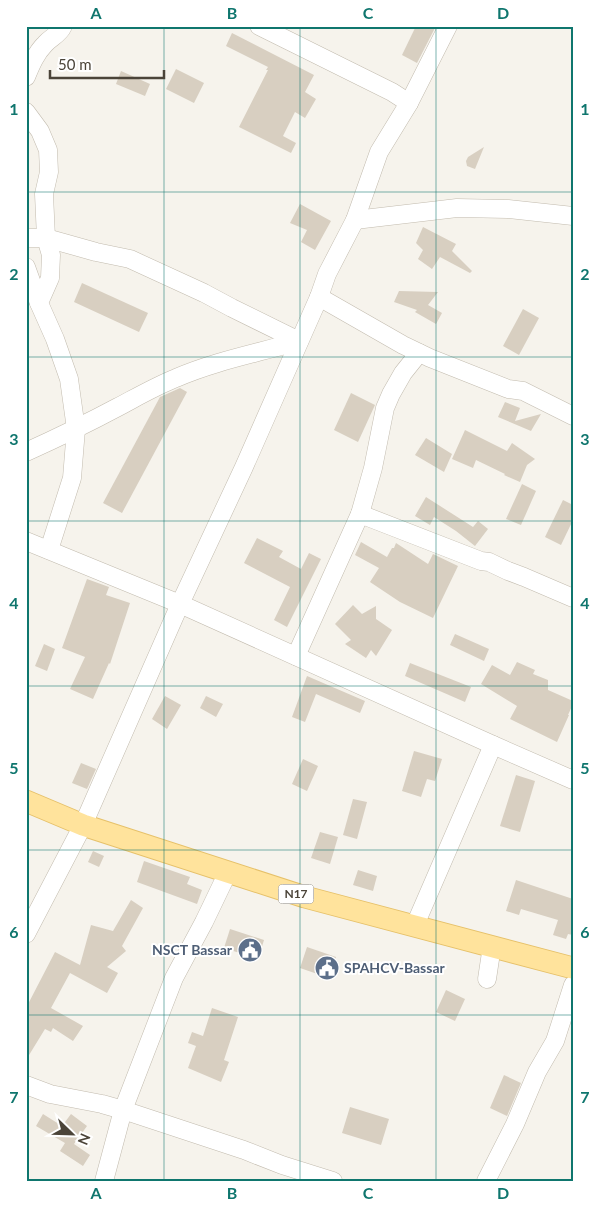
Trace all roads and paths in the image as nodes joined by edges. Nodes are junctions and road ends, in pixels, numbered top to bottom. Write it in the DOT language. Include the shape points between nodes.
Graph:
graph roads {
  1 [pos="63,26"];
  2 [pos="259,26"];
  3 [pos="448,26"];
  4 [pos="26,77"];
  5 [pos="409,103"];
  6 [pos="26,112"];
  7 [pos="573,216"];
  8 [pos="355,220"];
  9 [pos="26,238"];
  10 [pos="46,238"];
  11 [pos="26,267"];
  12 [pos="319,297"];
  13 [pos="39,303"];
  14 [pos="299,341"];
  15 [pos="418,352"];
  16 [pos="573,416"];
  17 [pos="76,429"];
  18 [pos="26,452"];
  19 [pos="360,514"];
  20 [pos="26,541"];
  21 [pos="49,550"];
  22 [pos="573,598"];
  23 [pos="180,604"];
  24 [pos="296,656"];
  25 [pos="493,745"];
  26 [pos="573,780"];
  27 [pos="26,801"];
  28 [pos="83,825"];
  29 [pos="228,872"];
  30 [pos="415,925"];
  31 [pos="26,934"];
  32 [pos="492,946"];
  33 [pos="573,968"];
  34 [pos="487,979"];
  35 [pos="573,985"];
  36 [pos="26,1085"];
  37 [pos="123,1110"];
  38 [pos="104,1181"];
  39 [pos="333,1181"];
  40 [pos="486,1181"];
  1 -- 4 [label="street" via="45,43"];
  2 -- 5 [label="street"];
  3 -- 5 [label="street"];
  5 -- 8 [label="street" via="379,152"];
  6 -- 10 [label="street" via="48,150 49,172 44,194"];
  7 -- 8 [label="street" via="457,208"];
  8 -- 12 [label="street"];
  9 -- 10 [label="street"];
  10 -- 13 [label="street" via="51,255 50,278"];
  10 -- 14 [label="street" via="130,259"];
  11 -- 13 [label="street"];
  12 -- 14 [label="street"];
  12 -- 15 [label="street"];
  13 -- 17 [label="street" via="69,378"];
  14 -- 17 [label="street" via="199,368 152,388"];
  14 -- 23 [label="street"];
  15 -- 16 [label="street" via="523,391"];
  15 -- 19 [label="street" via="385,408"];
  17 -- 18 [label="street"];
  17 -- 21 [label="street" via="72,478"];
  19 -- 22 [label="street" via="489,562"];
  19 -- 24 [label="street"];
  20 -- 21 [label="street"];
  21 -- 23 [label="street"];
  23 -- 24 [label="street"];
  23 -- 28 [label="street"];
  24 -- 25 [label="street"];
  25 -- 26 [label="street"];
  25 -- 30 [label="street"];
  27 -- 28 [label="main road, N17"];
  28 -- 29 [label="main road, N17"];
  28 -- 31 [label="street"];
  29 -- 30 [label="main road, N17" via="305,897"];
  29 -- 37 [label="street" via="174,978"];
  30 -- 32 [label="main road, N17"];
  32 -- 33 [label="main road, N17"];
  32 -- 34 [label="street"];
  35 -- 40 [label="street" via="555,1041"];
  36 -- 37 [label="street" via="50,1094"];
  37 -- 38 [label="street"];
  37 -- 39 [label="street"];
}
